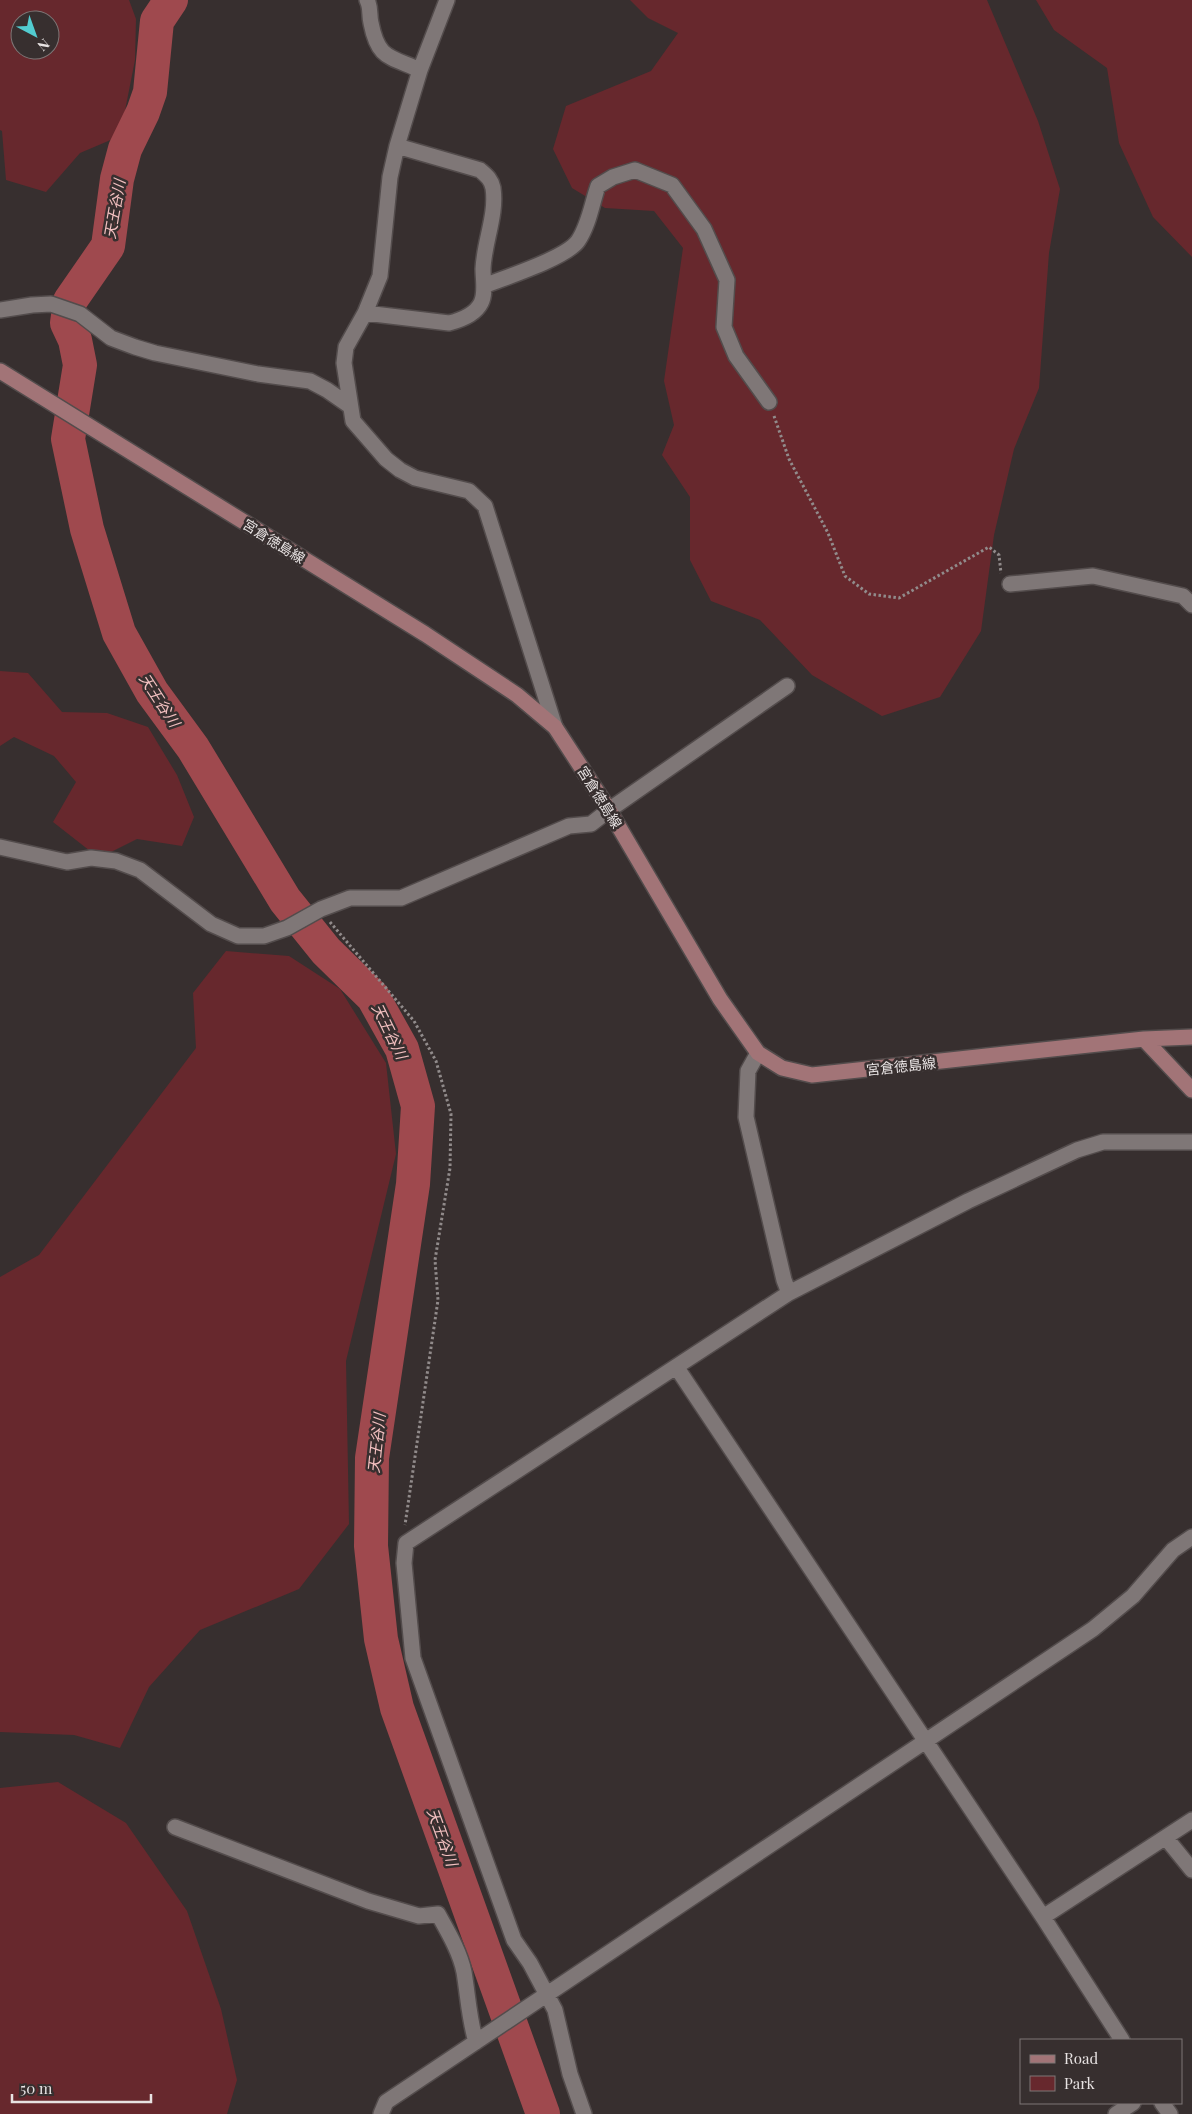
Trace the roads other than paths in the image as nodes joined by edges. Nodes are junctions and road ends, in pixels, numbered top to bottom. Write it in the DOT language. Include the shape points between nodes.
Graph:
graph roads {
  1 [pos="367,0"];
  2 [pos="447,0"];
  3 [pos="420,70"];
  4 [pos="397,146"];
  5 [pos="484,286"];
  6 [pos="0,310"];
  7 [pos="365,313"];
  8 [pos="0,371"];
  9 [pos="770,402"];
  10 [pos="350,406"];
  11 [pos="1010,584"];
  12 [pos="1192,605"];
  13 [pos="787,686"];
  14 [pos="555,727"];
  15 [pos="609,810"];
  16 [pos="0,847"];
  17 [pos="1192,1037"];
  18 [pos="1144,1039"];
  19 [pos="758,1053"];
  20 [pos="1192,1090"];
  21 [pos="1192,1142"];
  22 [pos="789,1293"];
  23 [pos="677,1368"];
  24 [pos="1192,1537"];
  25 [pos="925,1743"];
  26 [pos="1192,1820"];
  27 [pos="175,1827"];
  28 [pos="1166,1838"];
  29 [pos="1192,1870"];
  30 [pos="1043,1917"];
  31 [pos="542,1996"];
  32 [pos="480,2039"];
  33 [pos="1121,2039"];
  34 [pos="1131,2104"];
  35 [pos="381,2114"];
  36 [pos="584,2114"];
  37 [pos="1116,2114"];
  1 -- 3 [label="street" via="377,45 384,54"];
  2 -- 3 [label="street"];
  3 -- 4 [label="street"];
  4 -- 5 [label="street" via="480,170 490,178 494,202 483,266"];
  4 -- 7 [label="street" via="390,177 380,276"];
  5 -- 7 [label="street" via="481,304 462,320 449,323"];
  5 -- 9 [label="street" via="564,253 578,242 598,186 636,170 672,185 704,230 727,280 724,327 736,356"];
  6 -- 10 [label="street" via="51,304 80,314 110,338 155,354 310,381"];
  7 -- 10 [label="street" via="346,347 344,362"];
  8 -- 14 [label="main road, 宮倉徳島線" via="425,634 517,695"];
  10 -- 14 [label="street" via="353,421 400,470 415,478 469,491 485,506"];
  11 -- 12 [label="street" via="1093,576 1183,596"];
  13 -- 15 [label="street"];
  14 -- 15 [label="main road, 宮倉徳島線"];
  15 -- 16 [label="street" via="592,824 569,826 401,898 350,898 264,936 238,936 211,924 140,870 116,861 91,858 67,862"];
  15 -- 19 [label="main road, 宮倉徳島線" via="720,999"];
  17 -- 18 [label="main road, 宮倉徳島線"];
  18 -- 19 [label="main road, 宮倉徳島線" via="812,1075 782,1068"];
  18 -- 20 [label="main road"];
  19 -- 22 [label="street" via="748,1071 746,1117"];
  21 -- 22 [label="street" via="1102,1142 1077,1150 968,1201"];
  22 -- 23 [label="street"];
  23 -- 25 [label="street"];
  23 -- 31 [label="street" via="406,1543 404,1563 413,1658 514,1940 530,1962"];
  24 -- 25 [label="street" via="1173,1550 1133,1596 1093,1629"];
  25 -- 30 [label="street"];
  25 -- 31 [label="street"];
  26 -- 28 [label="street"];
  27 -- 32 [label="street" via="368,1902 419,1916 438,1914 449,1932 463,1971 469,2018"];
  28 -- 29 [label="street"];
  28 -- 30 [label="street"];
  30 -- 33 [label="street"];
  31 -- 32 [label="street"];
  31 -- 36 [label="street" via="555,2010 570,2074"];
  32 -- 35 [label="street" via="386,2102"];
  34 -- 37 [label="street"];
}
